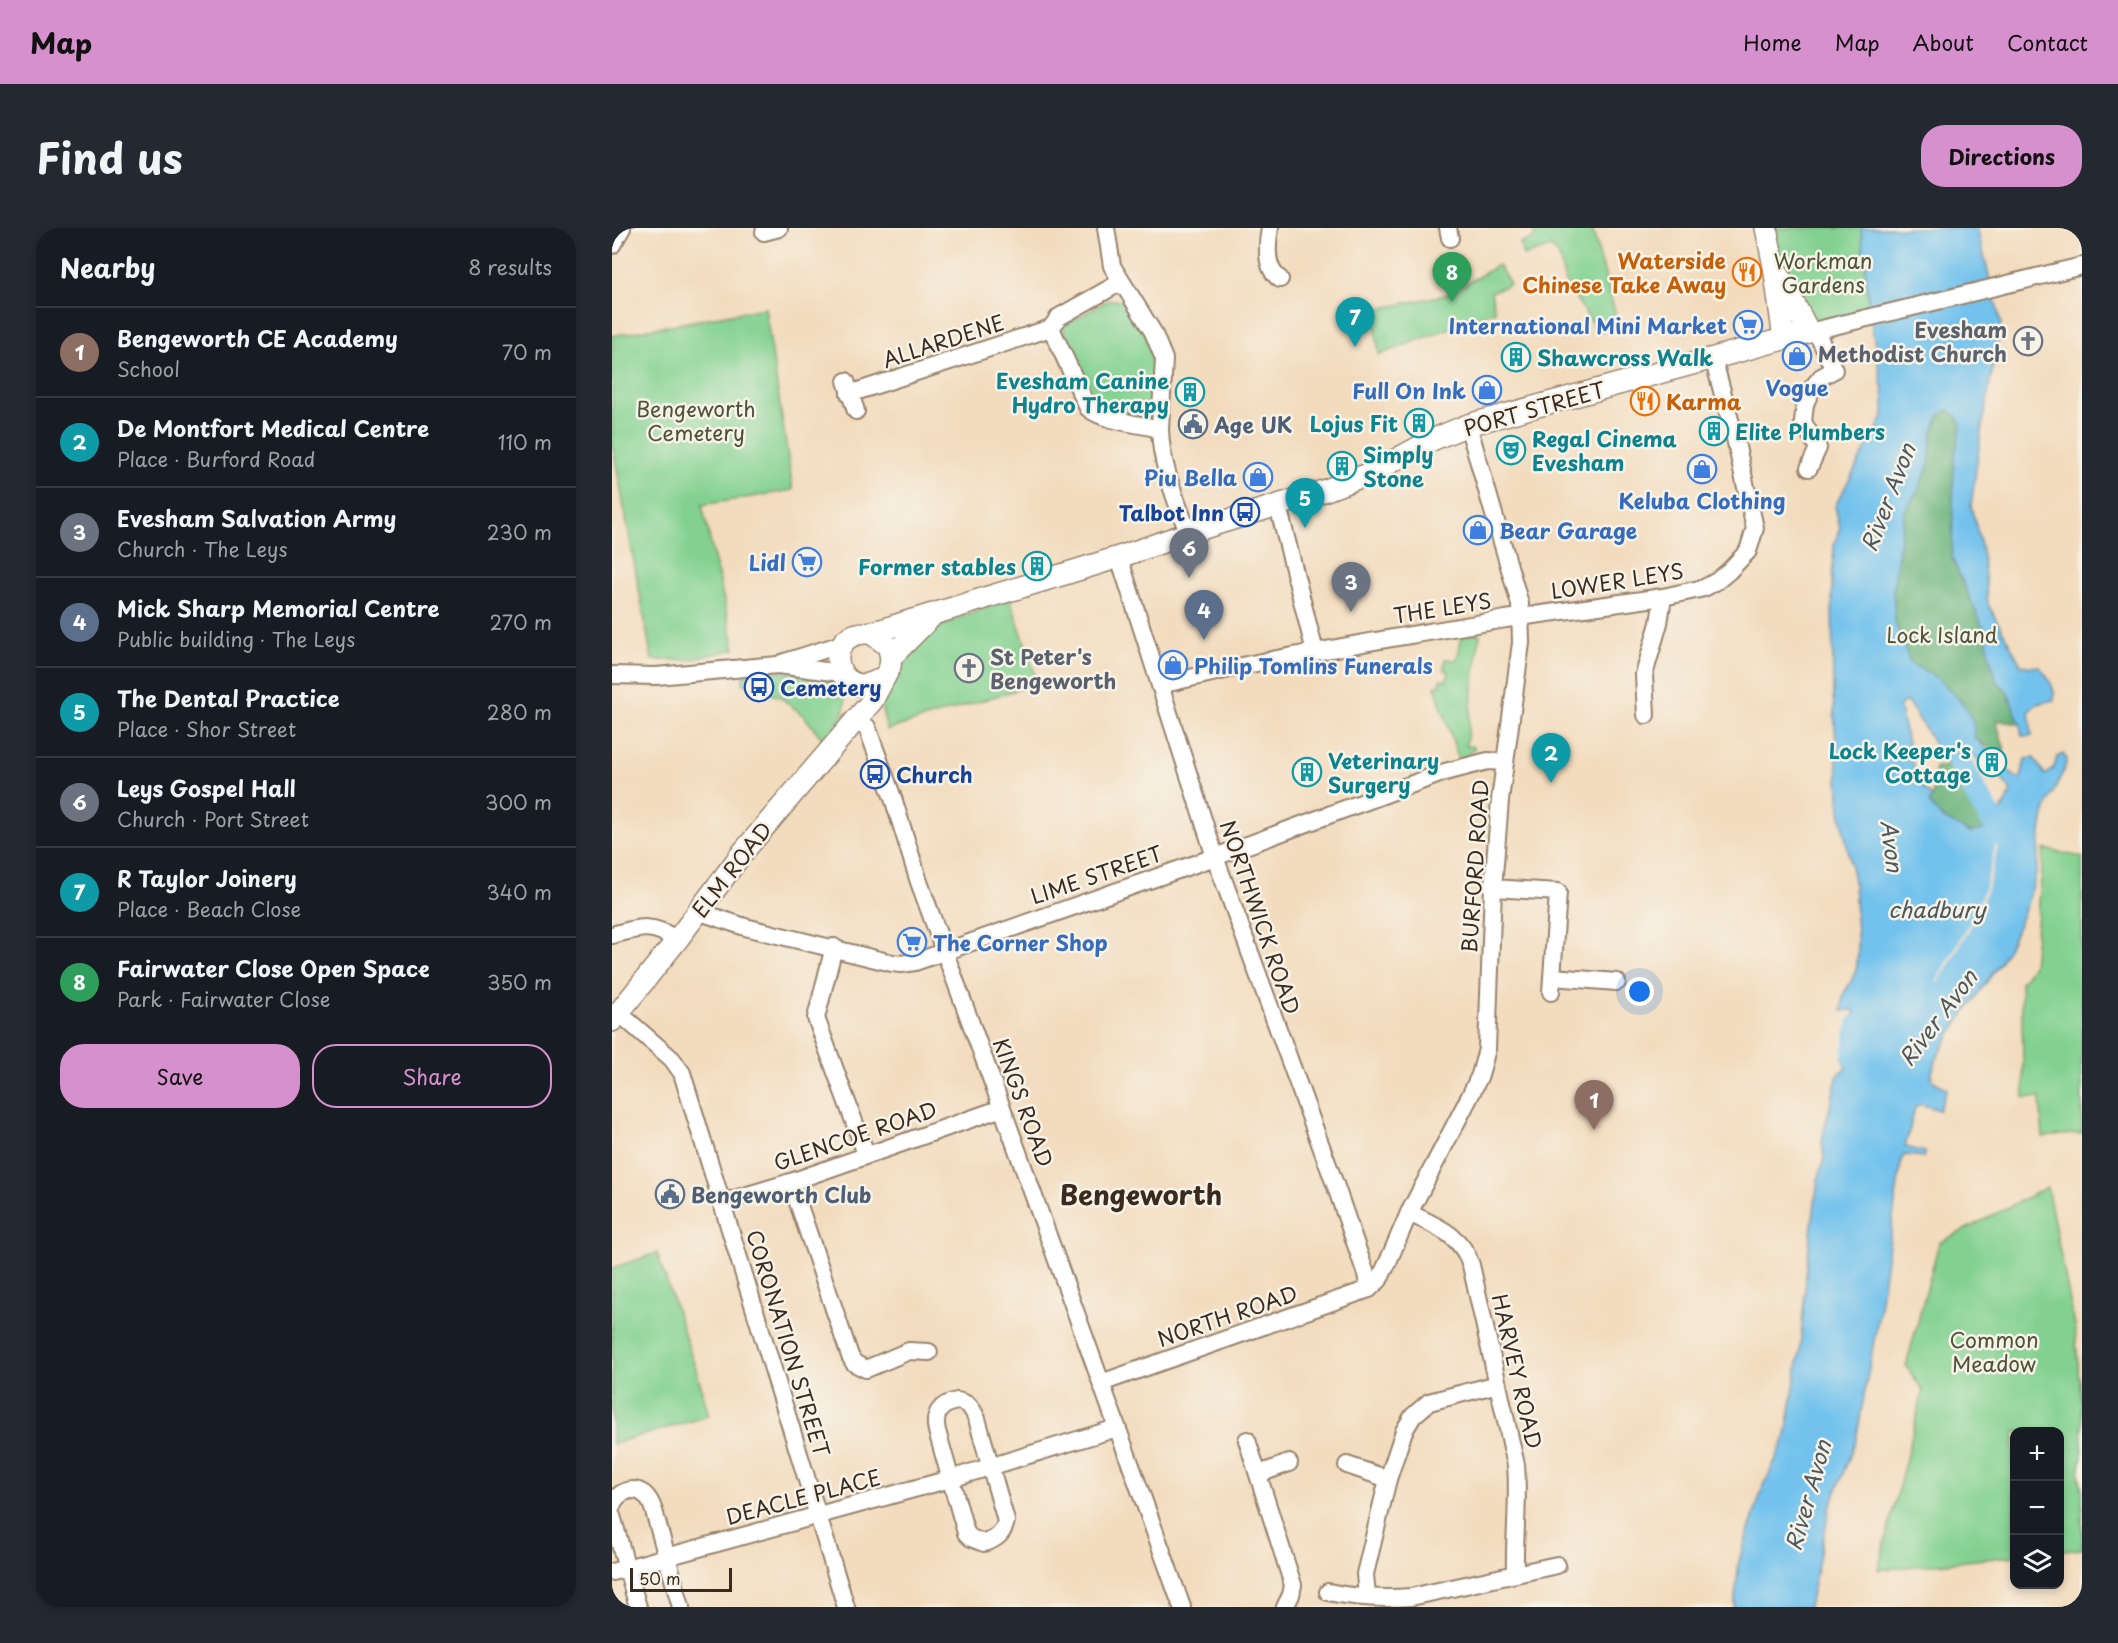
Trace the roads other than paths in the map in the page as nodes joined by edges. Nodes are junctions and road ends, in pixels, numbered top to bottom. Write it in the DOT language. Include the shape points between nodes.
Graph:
graph roads {
  1 [pos="622,228"];
  2 [pos="1106,228"];
  3 [pos="1270,228"];
  4 [pos="1766,228"];
  5 [pos="612,245"];
  6 [pos="1774,266"];
  7 [pos="2081,266"];
  8 [pos="1280,279"];
  9 [pos="1121,282"];
  10 [pos="1051,328"];
  11 [pos="1811,331"];
  12 [pos="1784,339"];
  13 [pos="1713,358"];
  14 [pos="856,411"];
  15 [pos="1468,425"];
  16 [pos="1160,429"];
  17 [pos="1809,468"];
  18 [pos="1278,506"];
  19 [pos="1188,534"];
  20 [pos="1119,557"];
  21 [pos="1663,597"];
  22 [pos="934,615"];
  23 [pos="1521,617"];
  24 [pos="871,633"];
  25 [pos="842,644"];
  26 [pos="1315,652"];
  27 [pos="778,665"];
  28 [pos="888,667"];
  29 [pos="612,675"];
  30 [pos="845,677"];
  31 [pos="1160,685"];
  32 [pos="1646,716"];
  33 [pos="855,721"];
  34 [pos="1504,762"];
  35 [pos="1215,856"];
  36 [pos="1493,888"];
  37 [pos="697,911"];
  38 [pos="612,935"];
  39 [pos="677,940"];
  40 [pos="834,947"];
  41 [pos="944,951"];
  42 [pos="1617,982"];
  43 [pos="615,1017"];
  44 [pos="1002,1108"];
  45 [pos="866,1154"];
  46 [pos="791,1182"];
  47 [pos="721,1203"];
  48 [pos="1409,1213"];
  49 [pos="1369,1289"];
  50 [pos="929,1352"];
  51 [pos="1101,1383"];
  52 [pos="1498,1384"];
  53 [pos="1117,1428"];
  54 [pos="1247,1440"];
  55 [pos="1289,1463"];
  56 [pos="1347,1466"];
  57 [pos="991,1467"];
  58 [pos="1259,1474"];
  59 [pos="950,1479"];
  60 [pos="1388,1479"];
  61 [pos="612,1506"];
  62 [pos="819,1515"];
  63 [pos="612,1516"];
  64 [pos="667,1556"];
  65 [pos="1557,1565"];
  66 [pos="619,1570"];
  67 [pos="1515,1573"];
  68 [pos="1328,1592"];
  69 [pos="1368,1597"];
  70 [pos="638,1607"];
  71 [pos="681,1607"];
  72 [pos="846,1607"];
  73 [pos="1182,1607"];
  74 [pos="1285,1607"];
  1 -- 5 [label="street"];
  2 -- 9 [label="street" via="1112,266"];
  3 -- 8 [label="street" via="1268,249 1274,275"];
  4 -- 6 [label="main road"];
  6 -- 11 [label="main road"];
  6 -- 12 [label="main road"];
  7 -- 11 [label="street, PORT STREET"];
  9 -- 10 [label="street" via="1059,317"];
  9 -- 16 [label="street" via="1153,332 1164,359"];
  10 -- 14 [label="street, ALLARDENE" via="848,388"];
  10 -- 16 [label="street" via="1088,408 1109,419"];
  11 -- 12 [label="main road, PORT STREET"];
  11 -- 17 [label="street" via="1822,340 1834,370 1821,377 1805,404 1803,422 1818,448"];
  12 -- 13 [label="main road, PORT STREET"];
  13 -- 15 [label="main road, PORT STREET"];
  13 -- 21 [label="street, LOWER LEYS" via="1755,528 1748,551 1717,581 1704,588"];
  15 -- 18 [label="main road, PORT STREET" via="1371,473"];
  15 -- 23 [label="street, BURFORD ROAD"];
  16 -- 19 [label="street" via="1164,465"];
  18 -- 19 [label="main road, PORT STREET"];
  18 -- 26 [label="street"];
  19 -- 20 [label="main road, PORT STREET"];
  20 -- 22 [label="main road, PORT STREET"];
  20 -- 31 [label="street, NORTHWICK ROAD"];
  21 -- 23 [label="street, LOWER LEYS"];
  21 -- 32 [label="street" via="1644,675"];
  22 -- 24 [label="main road, PORT STREET"];
  22 -- 28 [label="main road, PORT STREET"];
  23 -- 26 [label="street, THE LEYS"];
  23 -- 34 [label="street, BURFORD ROAD" via="1521,643"];
  24 -- 25 [label="main road" via="858,633"];
  24 -- 28 [label="main road" via="888,646"];
  25 -- 27 [label="street"];
  25 -- 30 [label="main road" via="837,655"];
  26 -- 31 [label="street, THE LEYS"];
  27 -- 29 [label="street" via="656,676"];
  27 -- 30 [label="street"];
  28 -- 30 [label="main road" via="874,684 861,686"];
  28 -- 33 [label="main road, ELM ROAD" via="872,701"];
  30 -- 33 [label="main road"];
  31 -- 35 [label="street, NORTHWICK ROAD"];
  33 -- 37 [label="main road, ELM ROAD"];
  33 -- 41 [label="street, KINGS ROAD" via="867,727"];
  34 -- 35 [label="street, LIME STREET" via="1488,761 1445,772"];
  34 -- 36 [label="street, BURFORD ROAD"];
  35 -- 41 [label="street, LIME STREET"];
  35 -- 49 [label="street, NORTHWICK ROAD" via="1336,1187"];
  36 -- 42 [label="street" via="1558,892 1552,984"];
  36 -- 48 [label="street, BURFORD ROAD" via="1487,1049 1480,1075"];
  37 -- 39 [label="main road, ELM ROAD"];
  37 -- 40 [label="street, LIME STREET" via="745,927"];
  38 -- 39 [label="street" via="645,928 662,930"];
  39 -- 43 [label="main road, ELM ROAD"];
  40 -- 41 [label="street, LIME STREET" via="901,964"];
  40 -- 45 [label="street" via="816,1018"];
  41 -- 44 [label="street, KINGS ROAD"];
  43 -- 47 [label="street, CORONATION STREET" via="672,1059 682,1073"];
  44 -- 45 [label="street, GLENCOE ROAD"];
  44 -- 51 [label="street, KINGS ROAD"];
  45 -- 46 [label="street, GLENCOE ROAD"];
  46 -- 47 [label="street, GLENCOE ROAD"];
  46 -- 50 [label="street" via="855,1363 866,1369 909,1351"];
  47 -- 62 [label="street, CORONATION STREET"];
  48 -- 49 [label="street, BURFORD ROAD" via="1379,1280"];
  48 -- 52 [label="street, HARVEY ROAD" via="1443,1229 1467,1252"];
  49 -- 51 [label="street, NORTH ROAD"];
  51 -- 53 [label="street, KINGS ROAD"];
  52 -- 60 [label="street" via="1438,1399 1422,1407 1404,1431"];
  52 -- 67 [label="street, HARVEY ROAD" via="1516,1465"];
  53 -- 57 [label="street, DEACLE PLACE"];
  53 -- 73 [label="street, KINGS ROAD"];
  54 -- 58 [label="street"];
  55 -- 58 [label="street"];
  56 -- 60 [label="street"];
  57 -- 59 [label="street, DEACLE PLACE"];
  57 -- 59 [label="street" via="1006,1521 1003,1530 984,1543 966,1533"];
  57 -- 59 [label="street" via="973,1409 965,1402 948,1403 940,1408 935,1421"];
  58 -- 74 [label="street" via="1293,1585"];
  59 -- 62 [label="street, DEACLE PLACE"];
  60 -- 69 [label="street" via="1365,1574"];
  61 -- 64 [label="street" via="621,1493 642,1492 654,1511"];
  62 -- 64 [label="street, DEACLE PLACE"];
  62 -- 72 [label="street, CORONATION STREET"];
  63 -- 66 [label="street"];
  64 -- 66 [label="street, DEACLE PLACE"];
  64 -- 71 [label="street"];
  65 -- 67 [label="street"];
  66 -- 70 [label="street"];
  67 -- 69 [label="street" via="1411,1597"];
  68 -- 69 [label="street"];
}
